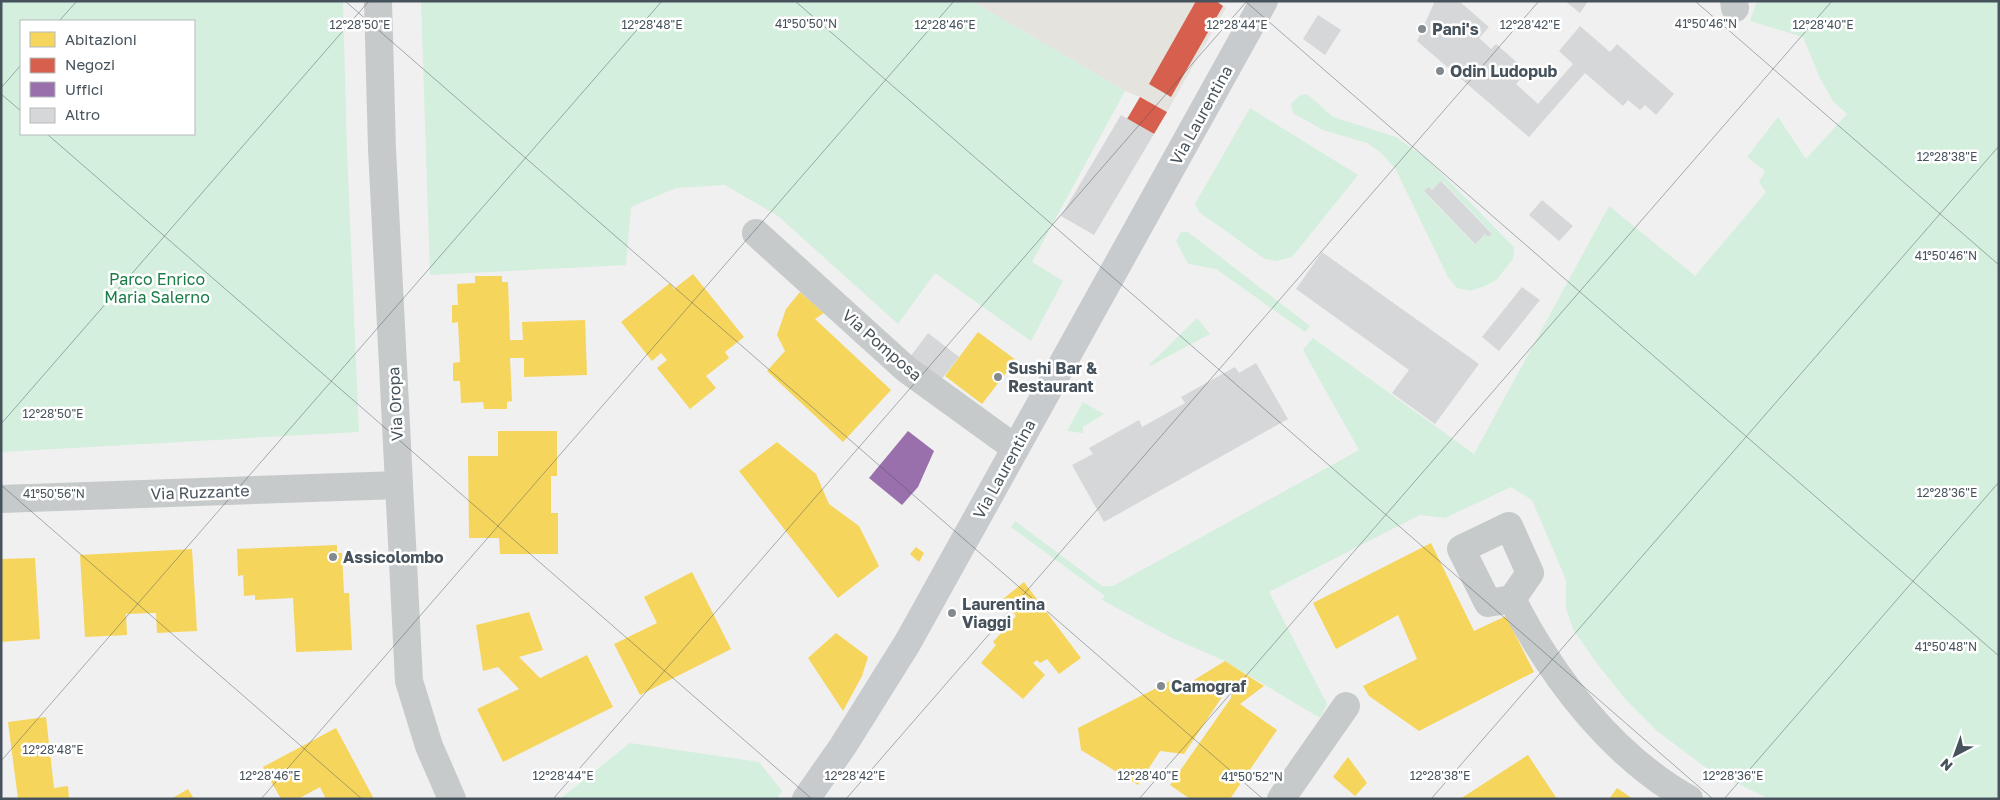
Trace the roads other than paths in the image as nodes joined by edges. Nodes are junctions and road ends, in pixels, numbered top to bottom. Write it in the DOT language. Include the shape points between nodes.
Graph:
graph roads {
  1 [pos="378,1"];
  2 [pos="1264,1"];
  3 [pos="756,234"];
  4 [pos="1015,448"];
  5 [pos="399,485"];
  6 [pos="1,499"];
  7 [pos="1512,599"];
  8 [pos="1346,706"];
  9 [pos="452,799"];
  10 [pos="806,799"];
  11 [pos="1281,799"];
  12 [pos="1688,799"];
  1 -- 5 [label="street, Via Oropa"];
  2 -- 4 [label="street, Via Laurentina"];
  3 -- 4 [label="street, Via Pomposa" via="906,369"];
  4 -- 10 [label="street, Via Laurentina" via="908,642"];
  5 -- 6 [label="street, Via Ruzzante"];
  5 -- 9 [label="street, Via Oropa" via="409,681 429,746"];
  7 -- 12 [label="street" via="1535,642 1583,707 1642,766"];
  8 -- 11 [label="street"];
}
